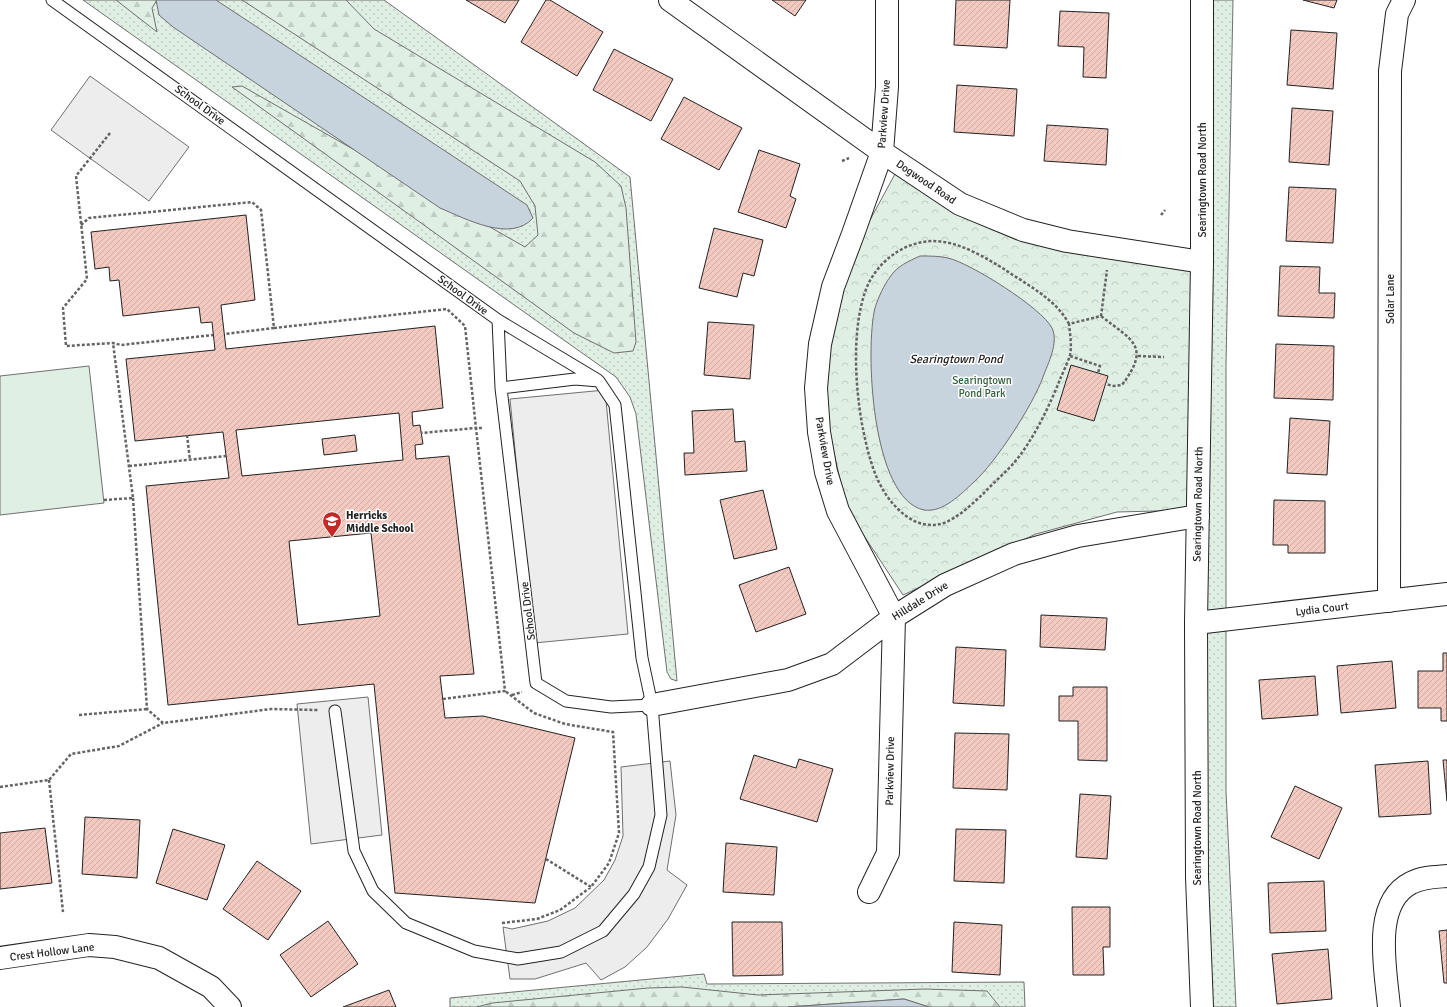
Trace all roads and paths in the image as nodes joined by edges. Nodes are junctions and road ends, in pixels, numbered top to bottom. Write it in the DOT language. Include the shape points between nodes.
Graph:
graph roads {
  1 [pos="52,0"];
  2 [pos="670,0"];
  3 [pos="887,0"];
  4 [pos="1202,0"];
  5 [pos="1404,0"];
  6 [pos="110,133"];
  7 [pos="882,152"];
  8 [pos="1165,210"];
  9 [pos="1161,215"];
  10 [pos="81,226"];
  11 [pos="1110,248"];
  12 [pos="1202,262"];
  13 [pos="1101,316"];
  14 [pos="498,320"];
  15 [pos="1069,324"];
  16 [pos="274,328"];
  17 [pos="225,334"];
  18 [pos="213,335"];
  19 [pos="113,343"];
  20 [pos="1070,356"];
  21 [pos="1138,356"];
  22 [pos="1164,357"];
  23 [pos="1098,373"];
  24 [pos="599,381"];
  25 [pos="1105,384"];
  26 [pos="501,388"];
  27 [pos="476,428"];
  28 [pos="482,428"];
  29 [pos="421,433"];
  30 [pos="187,435"];
  31 [pos="226,456"];
  32 [pos="190,460"];
  33 [pos="129,466"];
  34 [pos="133,498"];
  35 [pos="104,500"];
  36 [pos="1198,516"];
  37 [pos="1447,594"];
  38 [pos="1389,600"];
  39 [pos="894,617"];
  40 [pos="1196,623"];
  41 [pos="505,692"];
  42 [pos="524,692"];
  43 [pos="511,696"];
  44 [pos="443,699"];
  45 [pos="652,705"];
  46 [pos="147,709"];
  47 [pos="335,710"];
  48 [pos="79,715"];
  49 [pos="163,723"];
  50 [pos="49,780"];
  51 [pos="0,787"];
  52 [pos="546,859"];
  53 [pos="1447,876"];
  54 [pos="591,886"];
  55 [pos="869,892"];
  56 [pos="62,912"];
  57 [pos="502,923"];
  58 [pos="0,958"];
  59 [pos="230,1007"];
  60 [pos="1202,1007"];
  61 [pos="1389,1007"];
  1 -- 14 [label="lane, School Drive"];
  2 -- 7 [label="street, Dogwood Road"];
  3 -- 7 [label="street, Parkview Drive" via="887,87"];
  4 -- 12 [label="street, Searingtown Road North"];
  5 -- 38 [label="street, Solar Lane" via="1397,14 1390,71"];
  6 -- 10 [label="path" via="76,176"];
  7 -- 11 [label="street, Dogwood Road" via="960,204 1022,230"];
  7 -- 39 [label="street, Parkview Drive" via="833,287 820,344 816,388 819,432 826,472 838,511"];
  8 -- 9 [label="path"];
  10 -- 16 [label="path" via="89,218 252,202 260,210"];
  10 -- 19 [label="path" via="87,279 63,308 66,346"];
  11 -- 12 [label="street, Dogwood Road"];
  11 -- 13 [label="path"];
  12 -- 36 [label="street, Searingtown Road North"];
  13 -- 15 [label="path"];
  13 -- 21 [label="path" via="1135,343"];
  14 -- 24 [label="lane"];
  14 -- 26 [label="lane, School Drive"];
  15 -- 20 [label="path"];
  15 -- 20 [label="path" via="1053,303 987,258 944,242 917,243 896,251 875,272 865,292 856,337 857,396 868,452 888,499 913,522 942,523 959,515 1013,464 1050,405"];
  16 -- 17 [label="path"];
  16 -- 27 [label="path" via="447,309 465,326"];
  18 -- 19 [label="path" via="121,345"];
  19 -- 33 [label="path"];
  20 -- 23 [label="path" via="1100,366"];
  21 -- 22 [label="path"];
  21 -- 25 [label="path" via="1134,370 1122,385"];
  24 -- 26 [label="lane" via="574,379"];
  24 -- 45 [label="lane" via="615,406 642,658"];
  26 -- 45 [label="lane, School Drive" via="536,684 566,702 611,707"];
  27 -- 28 [label="path"];
  27 -- 29 [label="path"];
  27 -- 41 [label="path"];
  30 -- 32 [label="path"];
  31 -- 32 [label="path"];
  32 -- 33 [label="path"];
  33 -- 34 [label="path"];
  34 -- 35 [label="path"];
  34 -- 46 [label="path"];
  36 -- 39 [label="street, Hilldale Drive" via="1078,536 1014,554 945,585"];
  36 -- 40 [label="street, Searingtown Road North"];
  37 -- 38 [label="street, Lydia Court"];
  38 -- 40 [label="street, Lydia Court"];
  39 -- 45 [label="street, Hilldale Drive" via="832,664 788,680"];
  39 -- 55 [label="street, Parkview Drive" via="888,853"];
  40 -- 60 [label="street, Searingtown Road North"];
  41 -- 43 [label="path"];
  41 -- 44 [label="path"];
  42 -- 43 [label="path"];
  43 -- 54 [label="path" via="534,713 565,724 613,732 619,833 609,863"];
  45 -- 47 [label="lane" via="661,815 649,867 634,894 603,931 561,952 518,959 474,951 406,923 373,891 354,851"];
  46 -- 48 [label="path"];
  46 -- 49 [label="path"];
  47 -- 49 [label="path" via="271,709"];
  49 -- 50 [label="path" via="119,746 71,754"];
  50 -- 51 [label="path"];
  50 -- 56 [label="path"];
  52 -- 54 [label="path"];
  53 -- 61 [label="street" via="1424,878 1411,883 1395,895 1386,919 1384,947"];
  54 -- 57 [label="path" via="560,910 537,919"];
  58 -- 59 [label="street, Crest Hollow Lane" via="89,945 115,947 159,958 211,987"];
}
